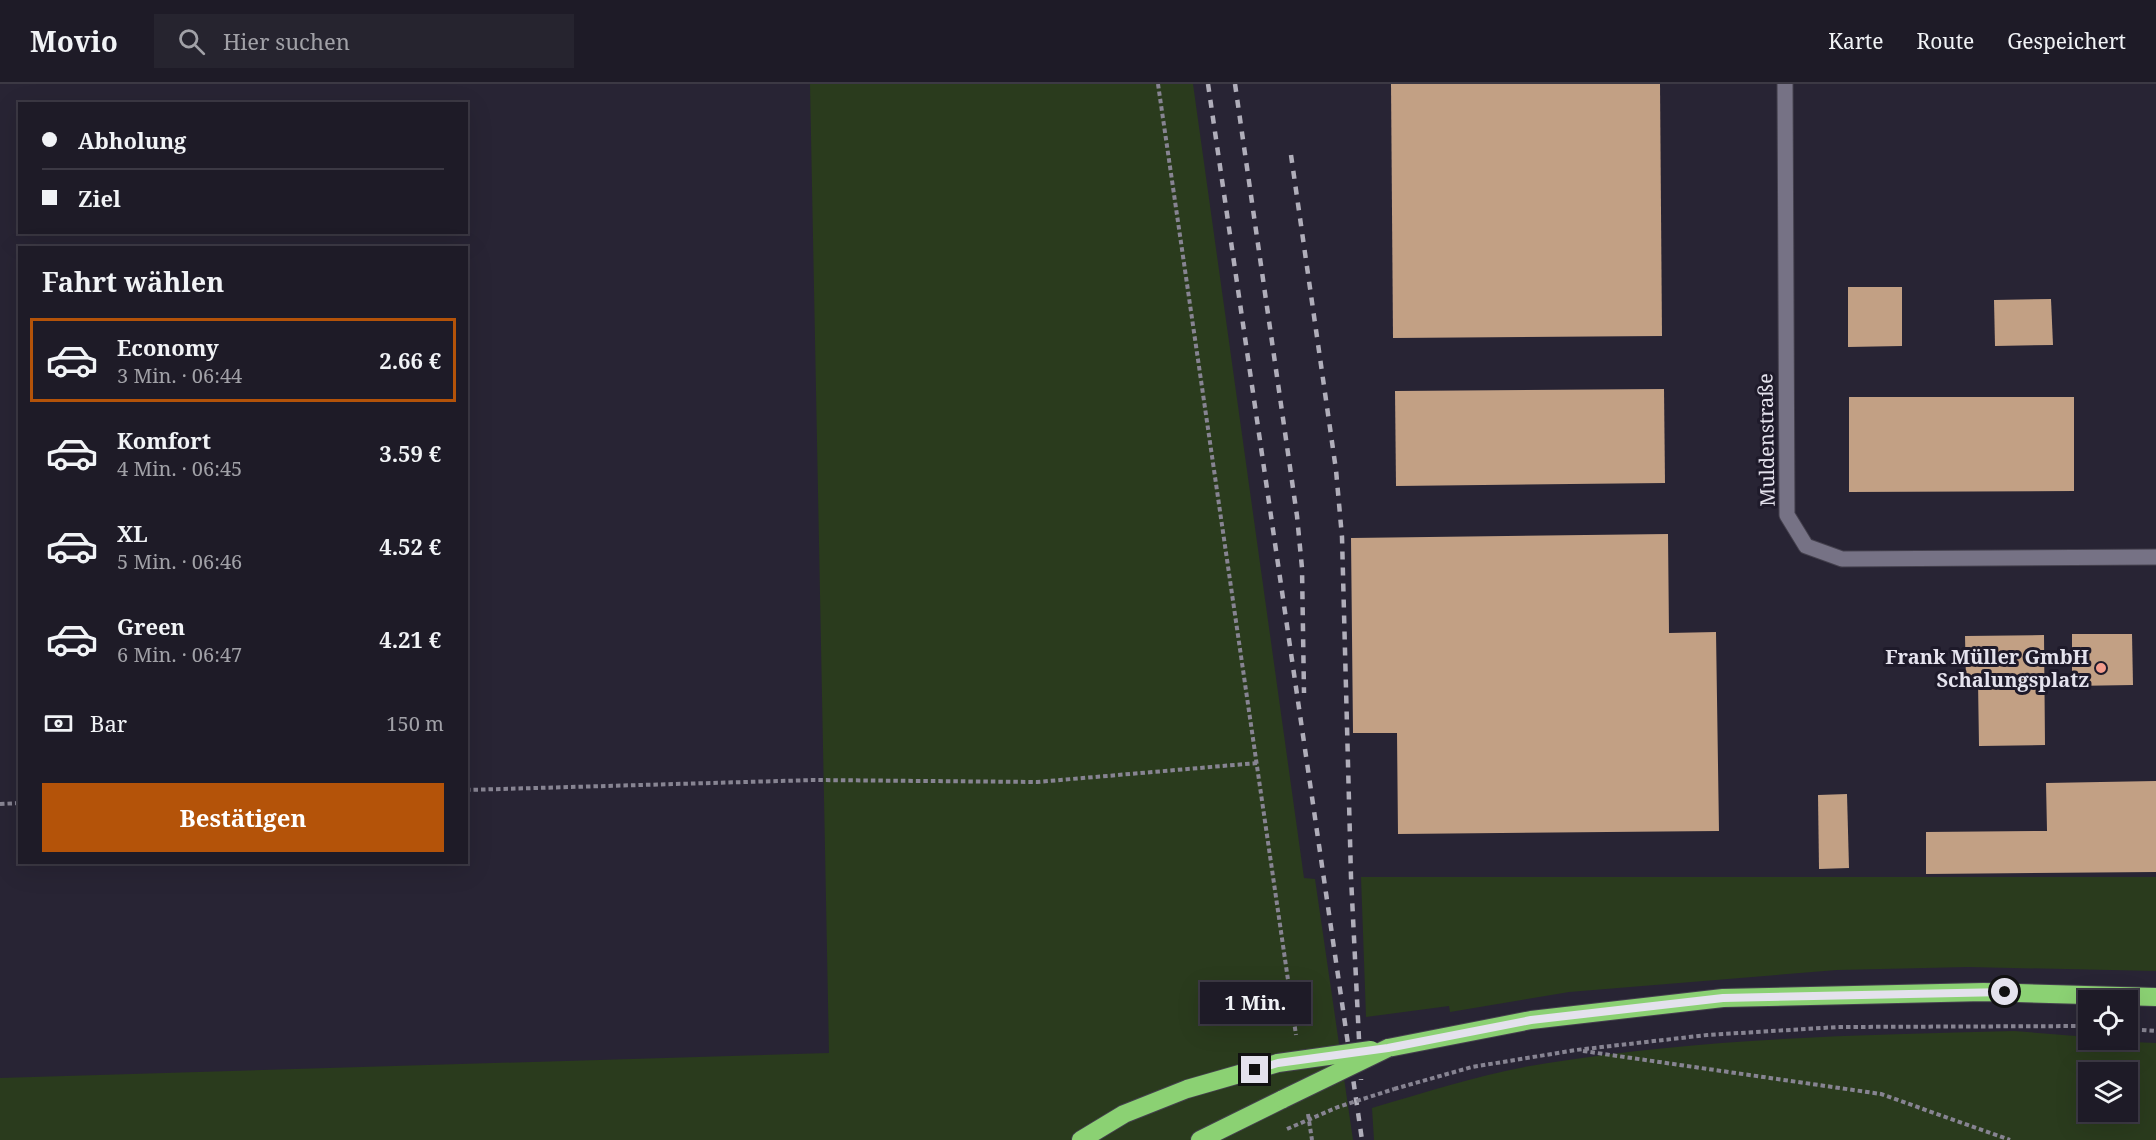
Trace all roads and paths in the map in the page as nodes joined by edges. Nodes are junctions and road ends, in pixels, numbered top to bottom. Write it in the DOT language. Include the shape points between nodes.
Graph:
graph roads {
  1 [pos="1158,84"];
  2 [pos="1785,84"];
  3 [pos="2156,557"];
  4 [pos="1257,763"];
  5 [pos="468,790"];
  6 [pos="18,803"];
  7 [pos="0,804"];
  8 [pos="2156,998"];
  9 [pos="2078,1026"];
  10 [pos="2138,1030"];
  11 [pos="2156,1032"];
  12 [pos="1298,1046"];
  13 [pos="1388,1048"];
  14 [pos="1576,1050"];
  15 [pos="1307,1105"];
  16 [pos="1287,1129"];
  17 [pos="1081,1140"];
  18 [pos="1200,1140"];
  19 [pos="1312,1140"];
  20 [pos="2010,1140"];
  1 -- 4 [label="path"];
  2 -- 3 [label="street, Muldenstraße" via="1787,515 1806,546 1842,560"];
  4 -- 5 [label="path" via="1037,782 815,780"];
  4 -- 12 [label="path"];
  6 -- 7 [label="path"];
  8 -- 13 [label="highway" via="1984,992 1723,998 1531,1020"];
  9 -- 14 [label="path" via="1838,1027 1707,1035"];
  10 -- 11 [label="path"];
  13 -- 17 [label="highway, bridge" via="1278,1063 1187,1089 1124,1114"];
  13 -- 18 [label="highway, bridge"];
  14 -- 16 [label="path, bridge" via="1472,1067 1338,1107"];
  14 -- 20 [label="path" via="1881,1094"];
  15 -- 19 [label="path"];
}
